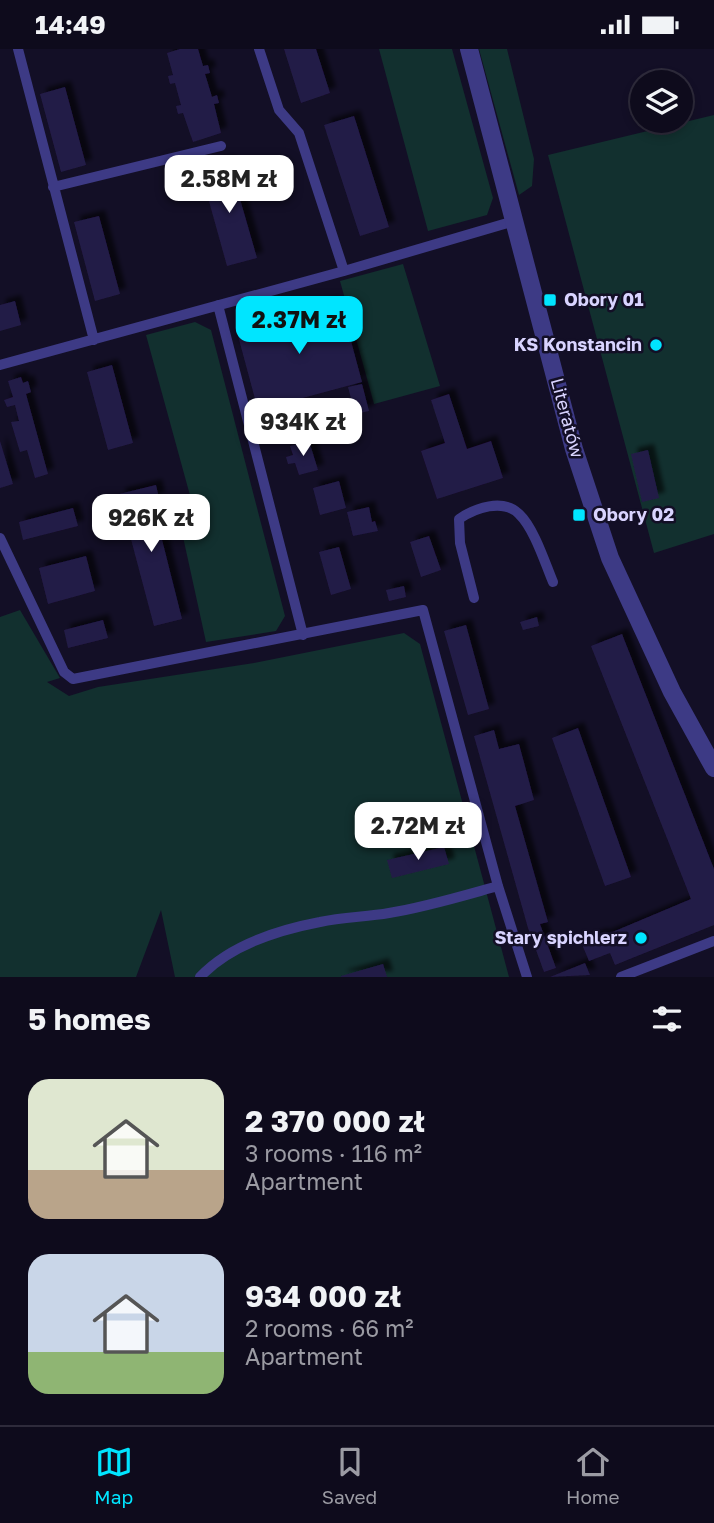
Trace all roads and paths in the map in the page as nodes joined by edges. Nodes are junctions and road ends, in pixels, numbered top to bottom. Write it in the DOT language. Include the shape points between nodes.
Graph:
graph roads {
  1 [pos="18,49"];
  2 [pos="259,49"];
  3 [pos="469,49"];
  4 [pos="221,146"];
  5 [pos="53,187"];
  6 [pos="514,221"];
  7 [pos="344,271"];
  8 [pos="218,305"];
  9 [pos="94,340"];
  10 [pos="0,365"];
  11 [pos="0,538"];
  12 [pos="554,582"];
  13 [pos="474,598"];
  14 [pos="303,635"];
  15 [pos="714,768"];
  16 [pos="498,885"];
  17 [pos="714,941"];
  18 [pos="200,977"];
  19 [pos="527,977"];
  20 [pos="621,977"];
  1 -- 5 [label="lane"];
  2 -- 7 [label="lane" via="279,110 299,133"];
  3 -- 6 [label="street, Literatów"];
  4 -- 5 [label="lane"];
  5 -- 9 [label="lane"];
  6 -- 7 [label="lane"];
  6 -- 15 [label="street, Literatów" via="574,449 615,570 672,692"];
  7 -- 8 [label="lane"];
  8 -- 9 [label="lane"];
  8 -- 14 [label="lane"];
  9 -- 10 [label="lane"];
  11 -- 14 [label="lane" via="64,673 73,679"];
  12 -- 13 [label="lane" via="518,513 497,505 471,510 459,519"];
  14 -- 16 [label="lane" via="423,610"];
  16 -- 18 [label="lane" via="436,904 320,922 245,944"];
  16 -- 19 [label="lane"];
  17 -- 20 [label="lane"];
}
